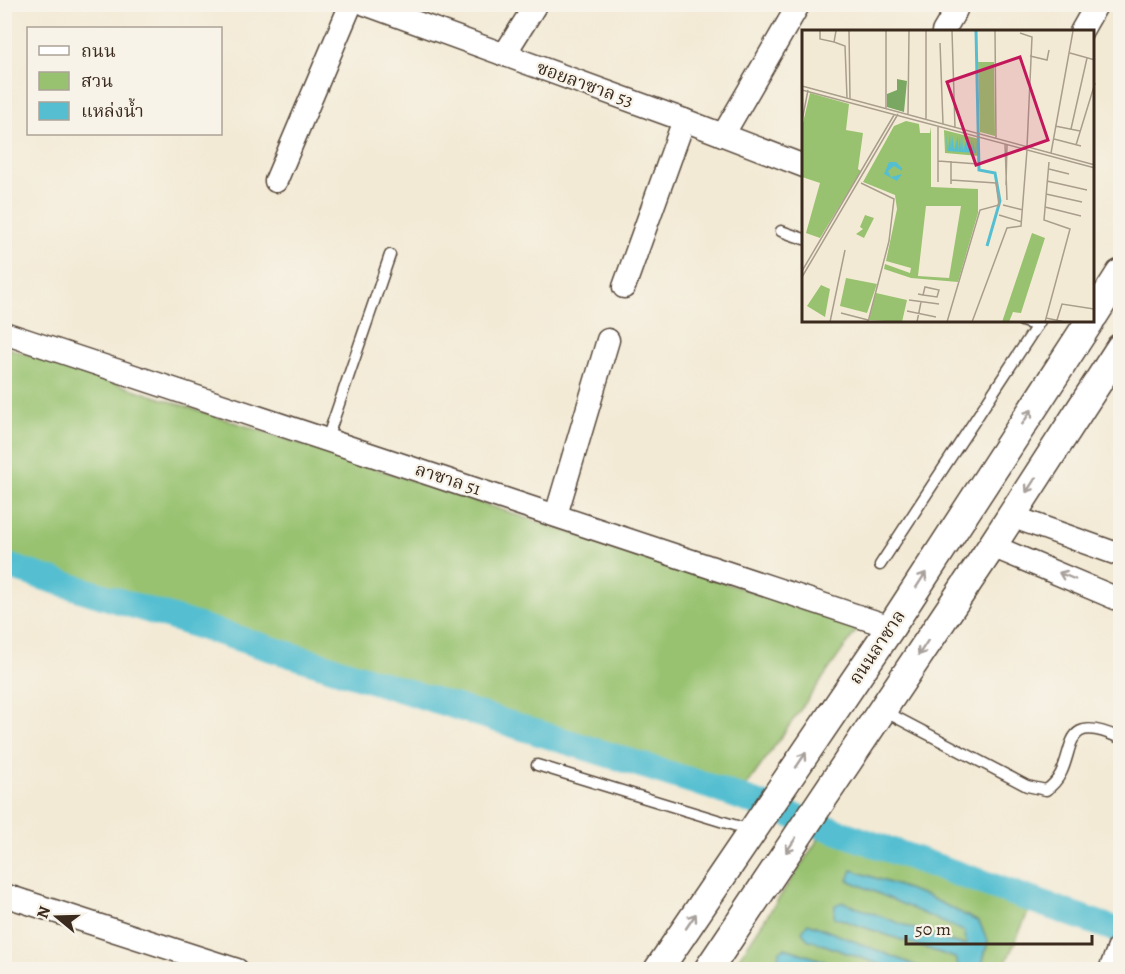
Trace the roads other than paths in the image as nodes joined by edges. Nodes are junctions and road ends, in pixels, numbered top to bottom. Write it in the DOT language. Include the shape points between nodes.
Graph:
graph roads {
  1 [pos="351,4"];
  2 [pos="365,4"];
  3 [pos="536,4"];
  4 [pos="799,4"];
  5 [pos="1097,4"];
  6 [pos="397,10"];
  7 [pos="956,10"];
  8 [pos="944,30"];
  9 [pos="1082,30"];
  10 [pos="504,55"];
  11 [pos="684,120"];
  12 [pos="723,135"];
  13 [pos="802,165"];
  14 [pos="276,181"];
  15 [pos="781,231"];
  16 [pos="802,238"];
  17 [pos="390,255"];
  18 [pos="1109,280"];
  19 [pos="624,287"];
  20 [pos="1095,313"];
  21 [pos="1089,322"];
  22 [pos="1039,324"];
  23 [pos="4,333"];
  24 [pos="608,340"];
  25 [pos="1114,363"];
  26 [pos="327,439"];
  27 [pos="556,515"];
  28 [pos="1011,516"];
  29 [pos="992,546"];
  30 [pos="1120,555"];
  31 [pos="880,565"];
  32 [pos="1120,600"];
  33 [pos="891,627"];
  34 [pos="881,710"];
  35 [pos="1120,738"];
  36 [pos="537,765"];
  37 [pos="753,831"];
  38 [pos="4,896"];
  39 [pos="1120,945"];
  40 [pos="237,969"];
  41 [pos="658,969"];
  42 [pos="708,969"];
  43 [pos="1110,969"];
  1 -- 14 [label="street"];
  2 -- 6 [label="street, ซอยลาซาล 53"];
  3 -- 10 [label="street"];
  4 -- 12 [label="street"];
  5 -- 9 [label="street"];
  6 -- 10 [label="street, ซอยลาซาล 53"];
  7 -- 8 [label="street"];
  10 -- 11 [label="street, ซอยลาซาล 53"];
  11 -- 12 [label="street, ซอยลาซาล 53"];
  11 -- 19 [label="street"];
  12 -- 13 [label="street, ซอยลาซาล 53"];
  15 -- 16 [label="lane"];
  17 -- 26 [label="lane"];
  18 -- 20 [label="street"];
  33 -- 21 [label="street, ถนนลาซาล, one-way"];
  22 -- 31 [label="lane"];
  23 -- 26 [label="street, ลาซาล 51"];
  24 -- 27 [label="street"];
  25 -- 28 [label="street, one-way"];
  26 -- 27 [label="street, ลาซาล 51"];
  27 -- 33 [label="street, ลาซาล 51"];
  28 -- 29 [label="street"];
  28 -- 30 [label="street"];
  32 -- 29 [label="street, one-way"];
  29 -- 34 [label="street, one-way"];
  37 -- 33 [label="street, ถนนลาซาล, one-way"];
  34 -- 35 [label="lane" via="1028,786 1046,790 1059,776 1074,736 1083,729 1105,731"];
  34 -- 42 [label="street, one-way"];
  36 -- 37 [label="lane"];
  41 -- 37 [label="street, ถนนลาซาล, one-way"];
  38 -- 40 [label="street"];
  39 -- 43 [label="street"];
}
